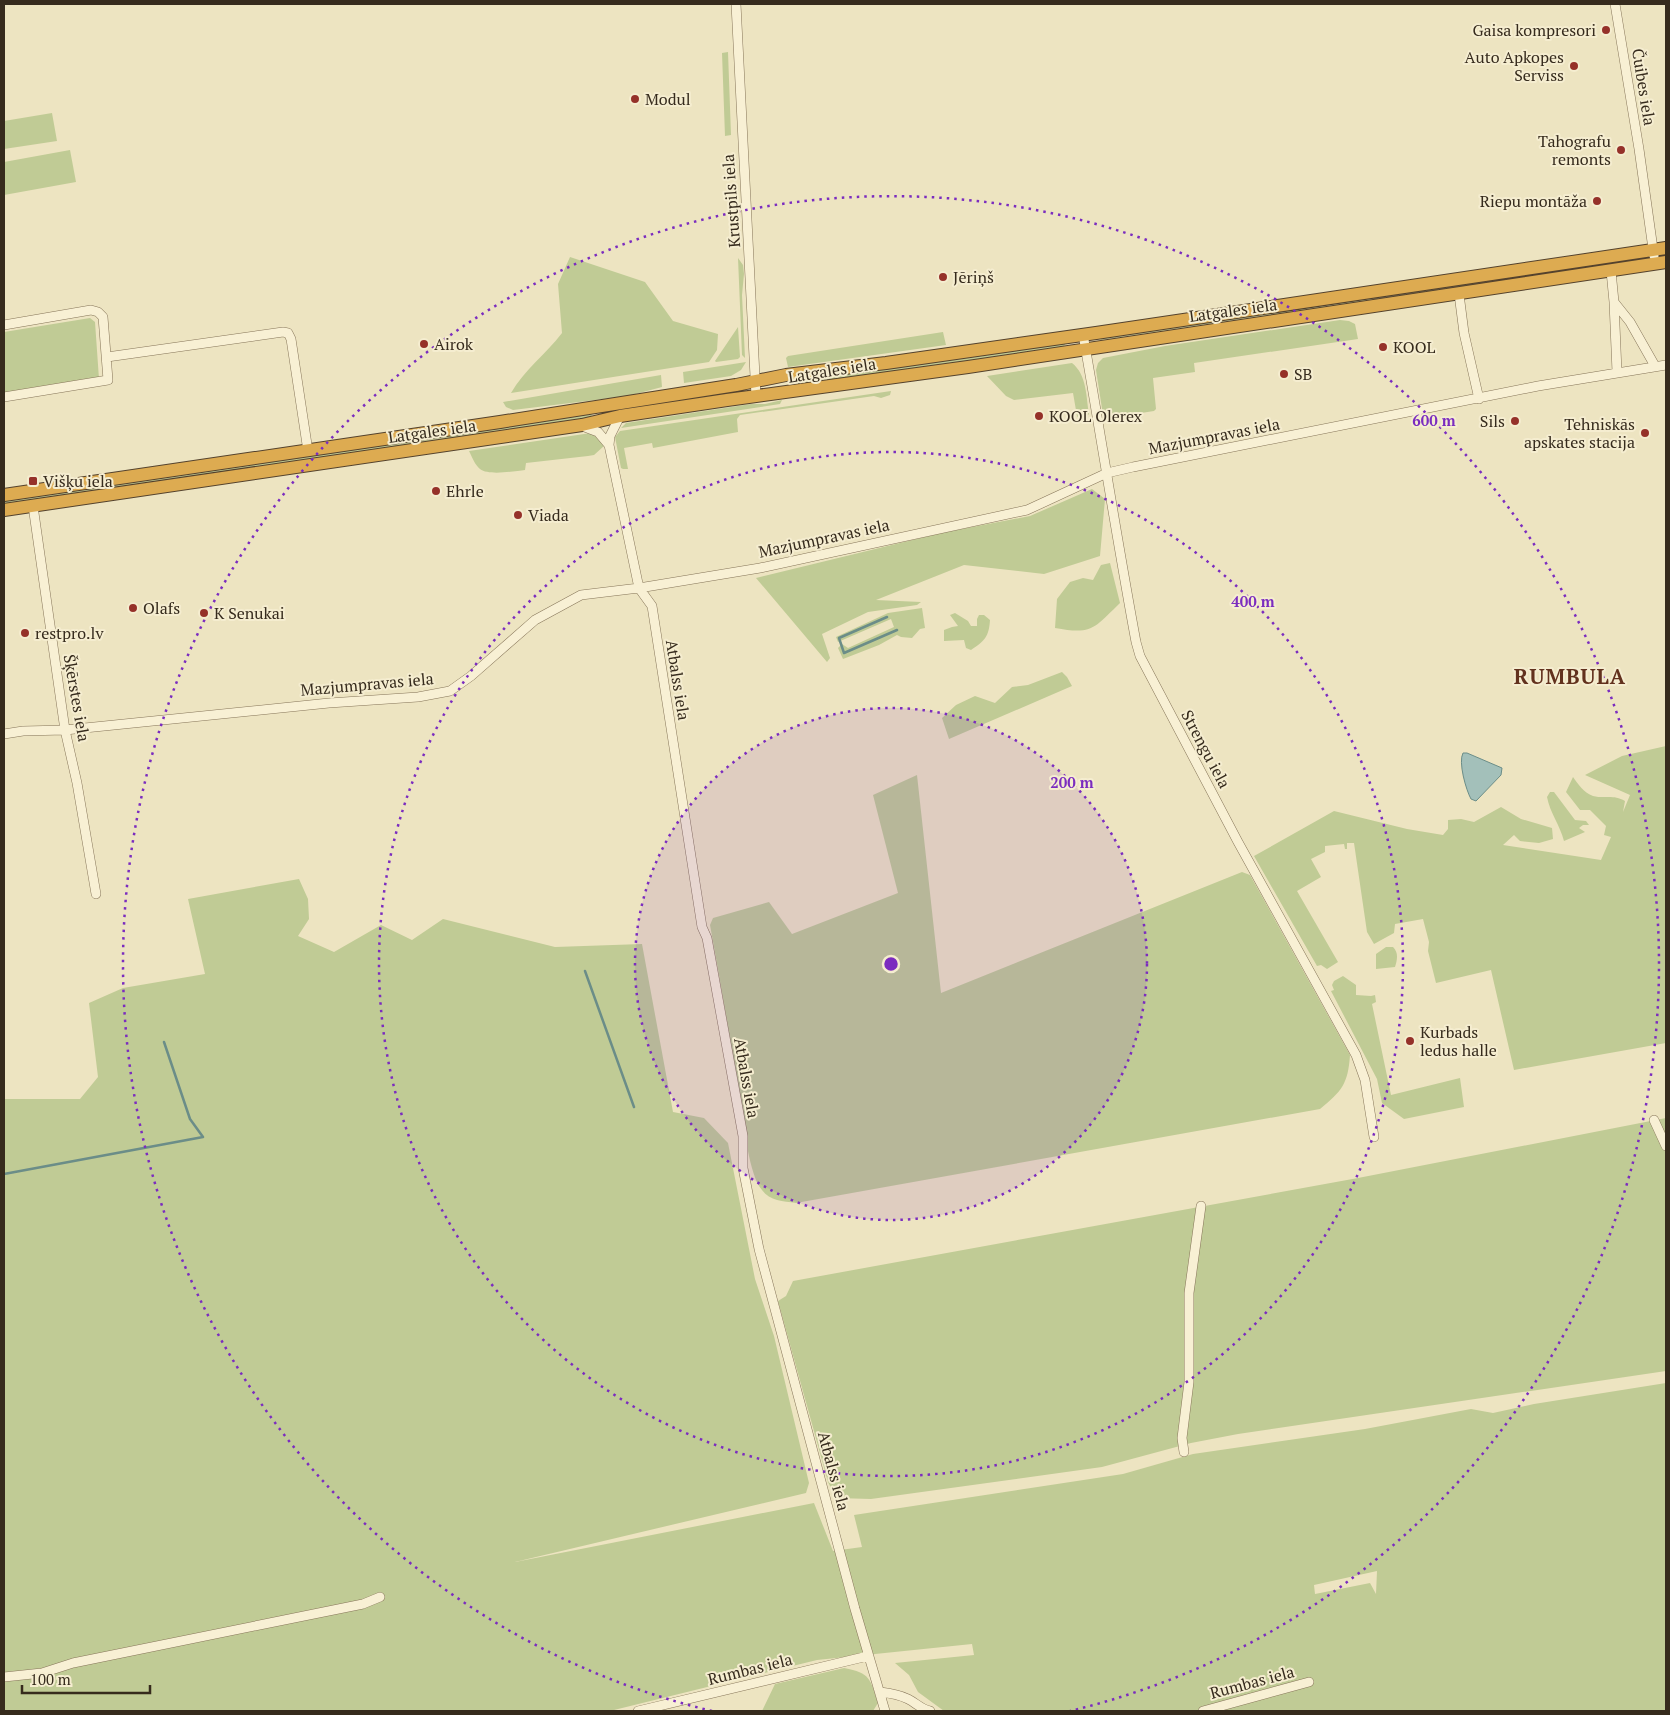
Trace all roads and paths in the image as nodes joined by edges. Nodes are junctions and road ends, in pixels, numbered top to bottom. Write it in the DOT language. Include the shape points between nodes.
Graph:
graph roads {
  1 [pos="736,4"];
  2 [pos="1616,4"];
  3 [pos="1660,249"];
  4 [pos="1661,263"];
  5 [pos="1611,271"];
  6 [pos="1459,294"];
  7 [pos="1614,302"];
  8 [pos="4,325"];
  9 [pos="1083,334"];
  10 [pos="1085,349"];
  11 [pos="107,357"];
  12 [pos="1666,365"];
  13 [pos="1655,366"];
  14 [pos="1617,372"];
  15 [pos="754,381"];
  16 [pos="756,396"];
  17 [pos="4,397"];
  18 [pos="1478,398"];
  19 [pos="620,416"];
  20 [pos="582,425"];
  21 [pos="610,445"];
  22 [pos="308,451"];
  23 [pos="1107,472"];
  24 [pos="4,495"];
  25 [pos="32,506"];
  26 [pos="4,510"];
  27 [pos="639,588"];
  28 [pos="65,730"];
  29 [pos="4,734"];
  30 [pos="96,894"];
  31 [pos="1654,1120"];
  32 [pos="1374,1137"];
  33 [pos="1666,1146"];
  34 [pos="1202,1206"];
  35 [pos="1184,1452"];
  36 [pos="380,1597"];
  37 [pos="868,1656"];
  38 [pos="4,1677"];
  39 [pos="1310,1682"];
  40 [pos="880,1692"];
  41 [pos="638,1711"];
  42 [pos="885,1711"];
  43 [pos="930,1711"];
  44 [pos="1203,1711"];
  1 -- 15 [label="street, Krustpils iela"];
  2 -- 3 [label="street, Čuibes iela" via="1639,149"];
  3 -- 4 [label="street, Čuibes iela"];
  3 -- 9 [label="highway, Latgales iela"];
  4 -- 5 [label="highway, Latgales iela"];
  5 -- 6 [label="highway, Latgales iela"];
  5 -- 7 [label="street"];
  6 -- 10 [label="highway, Latgales iela"];
  6 -- 18 [label="street"];
  7 -- 13 [label="street" via="1630,322"];
  7 -- 14 [label="street"];
  8 -- 11 [label="street" via="91,310 98,312 103,317"];
  9 -- 10 [label="street, Strengu iela"];
  9 -- 15 [label="highway, Latgales iela"];
  10 -- 16 [label="highway, Latgales iela"];
  10 -- 23 [label="street, Strengu iela"];
  11 -- 17 [label="street" via="108,380"];
  11 -- 22 [label="street" via="288,333"];
  12 -- 13 [label="street, Mazjumpravas iela"];
  13 -- 14 [label="street, Mazjumpravas iela"];
  14 -- 18 [label="street, Mazjumpravas iela"];
  15 -- 16 [label="street, Krustpils iela"];
  15 -- 22 [label="highway, Latgales iela"];
  16 -- 19 [label="highway, Latgales iela"];
  18 -- 23 [label="street, Mazjumpravas iela"];
  19 -- 20 [label="highway, Latgales iela"];
  19 -- 21 [label="street, Atbalss iela" via="610,436"];
  20 -- 21 [label="street" via="598,432"];
  20 -- 25 [label="highway, Latgales iela"];
  21 -- 27 [label="street, Atbalss iela"];
  22 -- 24 [label="highway, Latgales iela"];
  23 -- 27 [label="street, Mazjumpravas iela" via="1027,510 760,568"];
  23 -- 32 [label="street, Strengu iela" via="1140,656 1356,1055 1365,1080"];
  25 -- 26 [label="highway, Latgales iela"];
  25 -- 28 [label="street, Šķērstes iela"];
  27 -- 28 [label="street, Mazjumpravas iela" via="581,595 535,620 450,691 418,697"];
  27 -- 37 [label="street, Atbalss iela" via="652,606 702,927 707,939 739,1117 743,1168 759,1249"];
  28 -- 29 [label="street, Mazjumpravas iela" via="23,730"];
  28 -- 30 [label="street, Šķērstes iela"];
  31 -- 33 [label="street"];
  34 -- 35 [label="street" via="1189,1293 1189,1382 1182,1438"];
  36 -- 38 [label="street" via="363,1604 73,1663 42,1673"];
  37 -- 40 [label="street, Atbalss iela"];
  37 -- 41 [label="street, Rumbas iela"];
  39 -- 44 [label="street, Rumbas iela"];
  40 -- 42 [label="street, Atbalss iela"];
  40 -- 43 [label="street" via="907,1699"];
}
